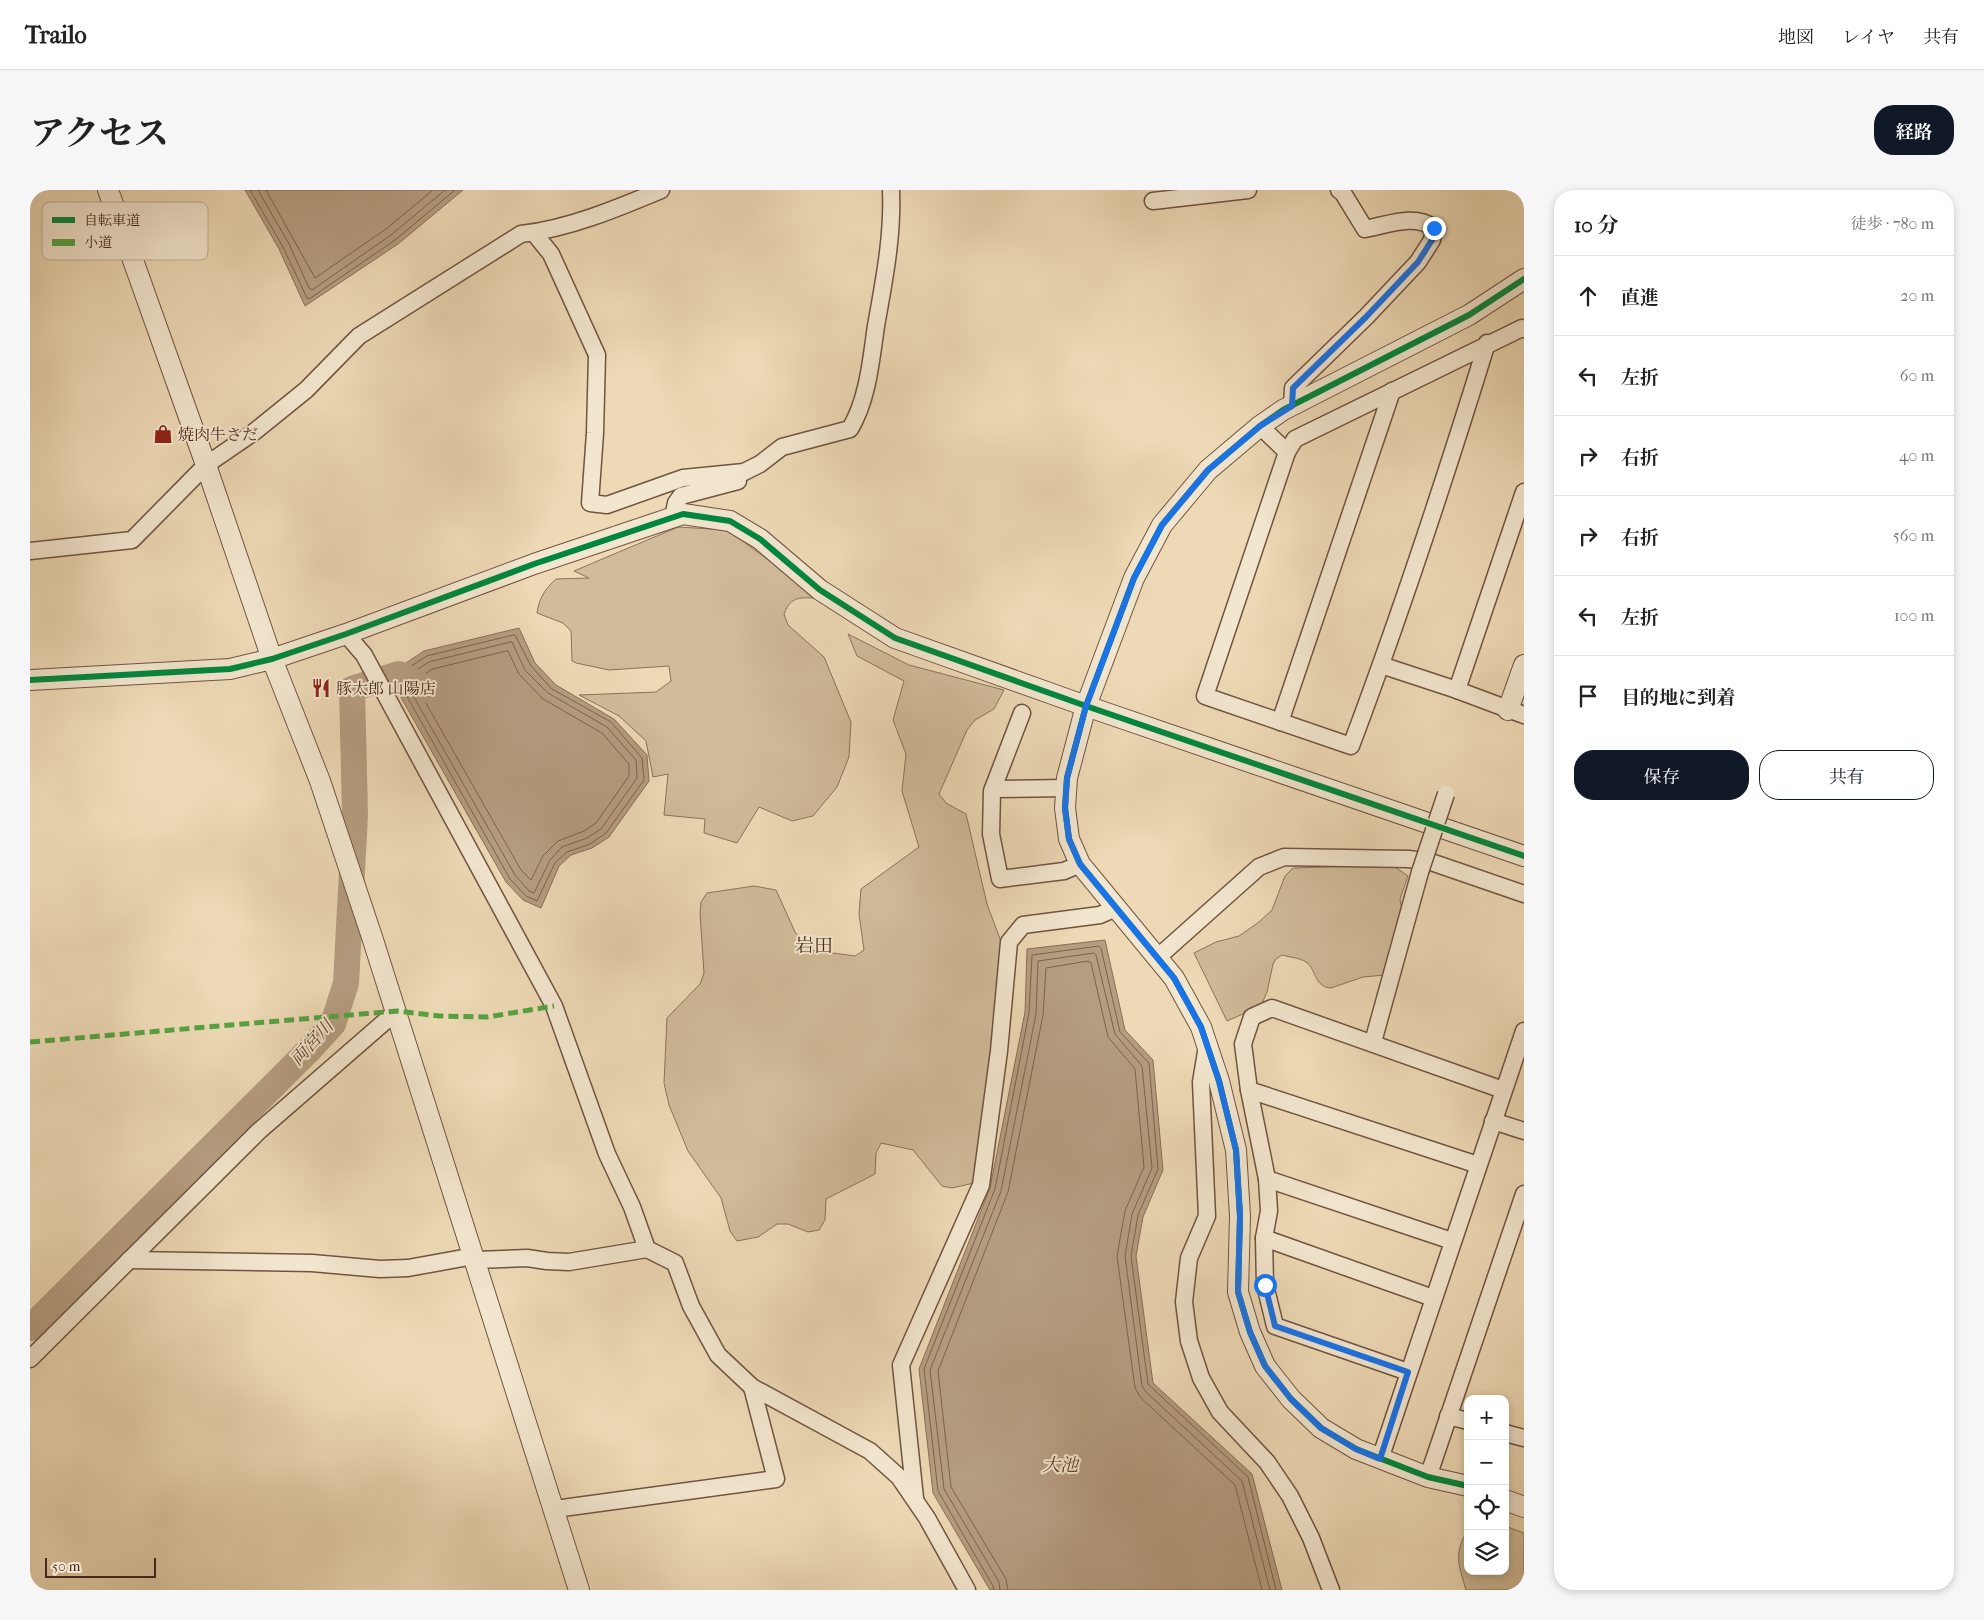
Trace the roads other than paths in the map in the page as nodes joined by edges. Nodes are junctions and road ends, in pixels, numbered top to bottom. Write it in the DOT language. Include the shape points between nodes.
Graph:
graph roads {
  1 [pos="108,190"];
  2 [pos="661,190"];
  3 [pos="891,190"];
  4 [pos="1248,190"];
  5 [pos="1339,190"];
  6 [pos="1153,201"];
  7 [pos="112,202"];
  8 [pos="534,233"];
  9 [pos="133,260"];
  10 [pos="1524,279"];
  11 [pos="1524,329"];
  12 [pos="1487,343"];
  13 [pos="1392,390"];
  14 [pos="1292,406"];
  15 [pos="1260,426"];
  16 [pos="1286,452"];
  17 [pos="206,465"];
  18 [pos="751,468"];
  19 [pos="1524,492"];
  20 [pos="673,518"];
  21 [pos="30,551"];
  22 [pos="346,634"];
  23 [pos="272,659"];
  24 [pos="1381,665"];
  25 [pos="1524,665"];
  26 [pos="30,680"];
  27 [pos="1457,690"];
  28 [pos="1086,706"];
  29 [pos="1022,713"];
  30 [pos="1516,713"];
  31 [pos="1280,722"];
  32 [pos="1066,788"];
  33 [pos="993,789"];
  34 [pos="1446,794"];
  35 [pos="1524,856"];
  36 [pos="1080,864"];
  37 [pos="1524,894"];
  38 [pos="1116,908"];
  39 [pos="1157,958"];
  40 [pos="397,1011"];
  41 [pos="1524,1031"];
  42 [pos="1373,1042"];
  43 [pos="1207,1046"];
  44 [pos="1249,1090"];
  45 [pos="1504,1090"];
  46 [pos="1493,1121"];
  47 [pos="1524,1131"];
  48 [pos="1478,1165"];
  49 [pos="1267,1179"];
  50 [pos="1524,1194"];
  51 [pos="1264,1238"];
  52 [pos="1452,1240"];
  53 [pos="647,1250"];
  54 [pos="475,1258"];
  55 [pos="129,1260"];
  56 [pos="1433,1298"];
  57 [pos="30,1359"];
  58 [pos="1408,1372"];
  59 [pos="752,1386"];
  60 [pos="1448,1416"];
  61 [pos="1464,1420"];
  62 [pos="1509,1433"];
  63 [pos="1524,1438"];
  64 [pos="1380,1459"];
  65 [pos="1428,1476"];
  66 [pos="1464,1485"];
  67 [pos="915,1500"];
  68 [pos="1509,1501"];
  69 [pos="1524,1507"];
  70 [pos="555,1509"];
  71 [pos="579,1590"];
  72 [pos="967,1590"];
  73 [pos="1330,1590"];
  1 -- 7 [label="street"];
  2 -- 8 [label="street" via="592,217"];
  3 -- 18 [label="street" via="890,243 867,381 856,419 850,429 782,447"];
  4 -- 6 [label="street"];
  5 -- 14 [label="street" via="1365,229 1418,220 1434,228 1432,240 1418,262 1293,388"];
  8 -- 17 [label="street" via="521,234 359,336 306,390"];
  8 -- 18 [label="street" via="550,254 597,355 596,433 590,503 607,506 682,478 744,472"];
  9 -- 17 [label="street"];
  10 -- 14 [label="street" via="1469,315"];
  11 -- 12 [label="street"];
  12 -- 13 [label="street"];
  12 -- 24 [label="street" via="1441,492"];
  13 -- 16 [label="street" via="1295,438"];
  13 -- 31 [label="street"];
  14 -- 15 [label="street"];
  15 -- 16 [label="street"];
  15 -- 28 [label="street" via="1208,470 1162,525 1134,578"];
  16 -- 31 [label="street" via="1205,696"];
  17 -- 21 [label="street" via="132,540"];
  17 -- 23 [label="street"];
  18 -- 20 [label="street" via="746,479 681,496 676,502"];
  19 -- 27 [label="street"];
  20 -- 22 [label="street" via="534,564"];
  20 -- 28 [label="street" via="683,514 730,521 760,539 820,590 895,638"];
  22 -- 23 [label="street"];
  22 -- 53 [label="street" via="364,655 554,1006 607,1154 632,1207"];
  23 -- 26 [label="street" via="230,669"];
  23 -- 40 [label="street" via="320,781"];
  24 -- 27 [label="street"];
  24 -- 31 [label="street" via="1351,746"];
  25 -- 30 [label="street"];
  27 -- 30 [label="street"];
  28 -- 32 [label="street"];
  28 -- 35 [label="street"];
  29 -- 33 [label="street"];
  32 -- 33 [label="street"];
  32 -- 36 [label="street" via="1069,839"];
  33 -- 36 [label="street" via="991,834 1000,879 1064,871"];
  34 -- 42 [label="street, bridge" via="1420,872"];
  36 -- 38 [label="street"];
  37 -- 39 [label="street" via="1431,862 1284,858 1260,867"];
  38 -- 39 [label="street"];
  38 -- 67 [label="street" via="1100,915 1023,925 1009,942 999,1051 981,1185 900,1365"];
  39 -- 43 [label="street" via="1174,978 1201,1027"];
  40 -- 54 [label="street"];
  40 -- 55 [label="street" via="258,1130"];
  41 -- 45 [label="street"];
  42 -- 44 [label="street" via="1272,1008 1252,1017 1243,1044"];
  42 -- 45 [label="street"];
  43 -- 64 [label="street" via="1236,1150 1240,1216 1238,1292 1250,1332 1265,1366 1291,1399 1321,1428"];
  43 -- 73 [label="street" via="1201,1082 1207,1216 1189,1258 1184,1302 1189,1341 1202,1378 1220,1412 1267,1462 1290,1496 1311,1538"];
  44 -- 48 [label="street"];
  44 -- 49 [label="street"];
  45 -- 46 [label="street"];
  46 -- 47 [label="street"];
  46 -- 48 [label="street"];
  48 -- 52 [label="street"];
  49 -- 51 [label="street" via="1269,1211"];
  49 -- 52 [label="street"];
  50 -- 60 [label="street"];
  51 -- 56 [label="street"];
  51 -- 58 [label="street" via="1265,1285 1275,1326"];
  52 -- 56 [label="street"];
  53 -- 54 [label="street" via="569,1262"];
  53 -- 59 [label="street" via="675,1263 691,1306 718,1355"];
  54 -- 55 [label="street" via="380,1269 312,1263"];
  54 -- 70 [label="street"];
  55 -- 57 [label="street"];
  56 -- 58 [label="street"];
  58 -- 64 [label="street"];
  59 -- 67 [label="street" via="870,1451 899,1477"];
  59 -- 70 [label="street" via="776,1479"];
  60 -- 61 [label="street"];
  60 -- 65 [label="street"];
  62 -- 63 [label="street"];
  64 -- 65 [label="street"];
  65 -- 66 [label="street"];
  67 -- 72 [label="street"];
  68 -- 69 [label="street"];
  70 -- 71 [label="street"];
}
